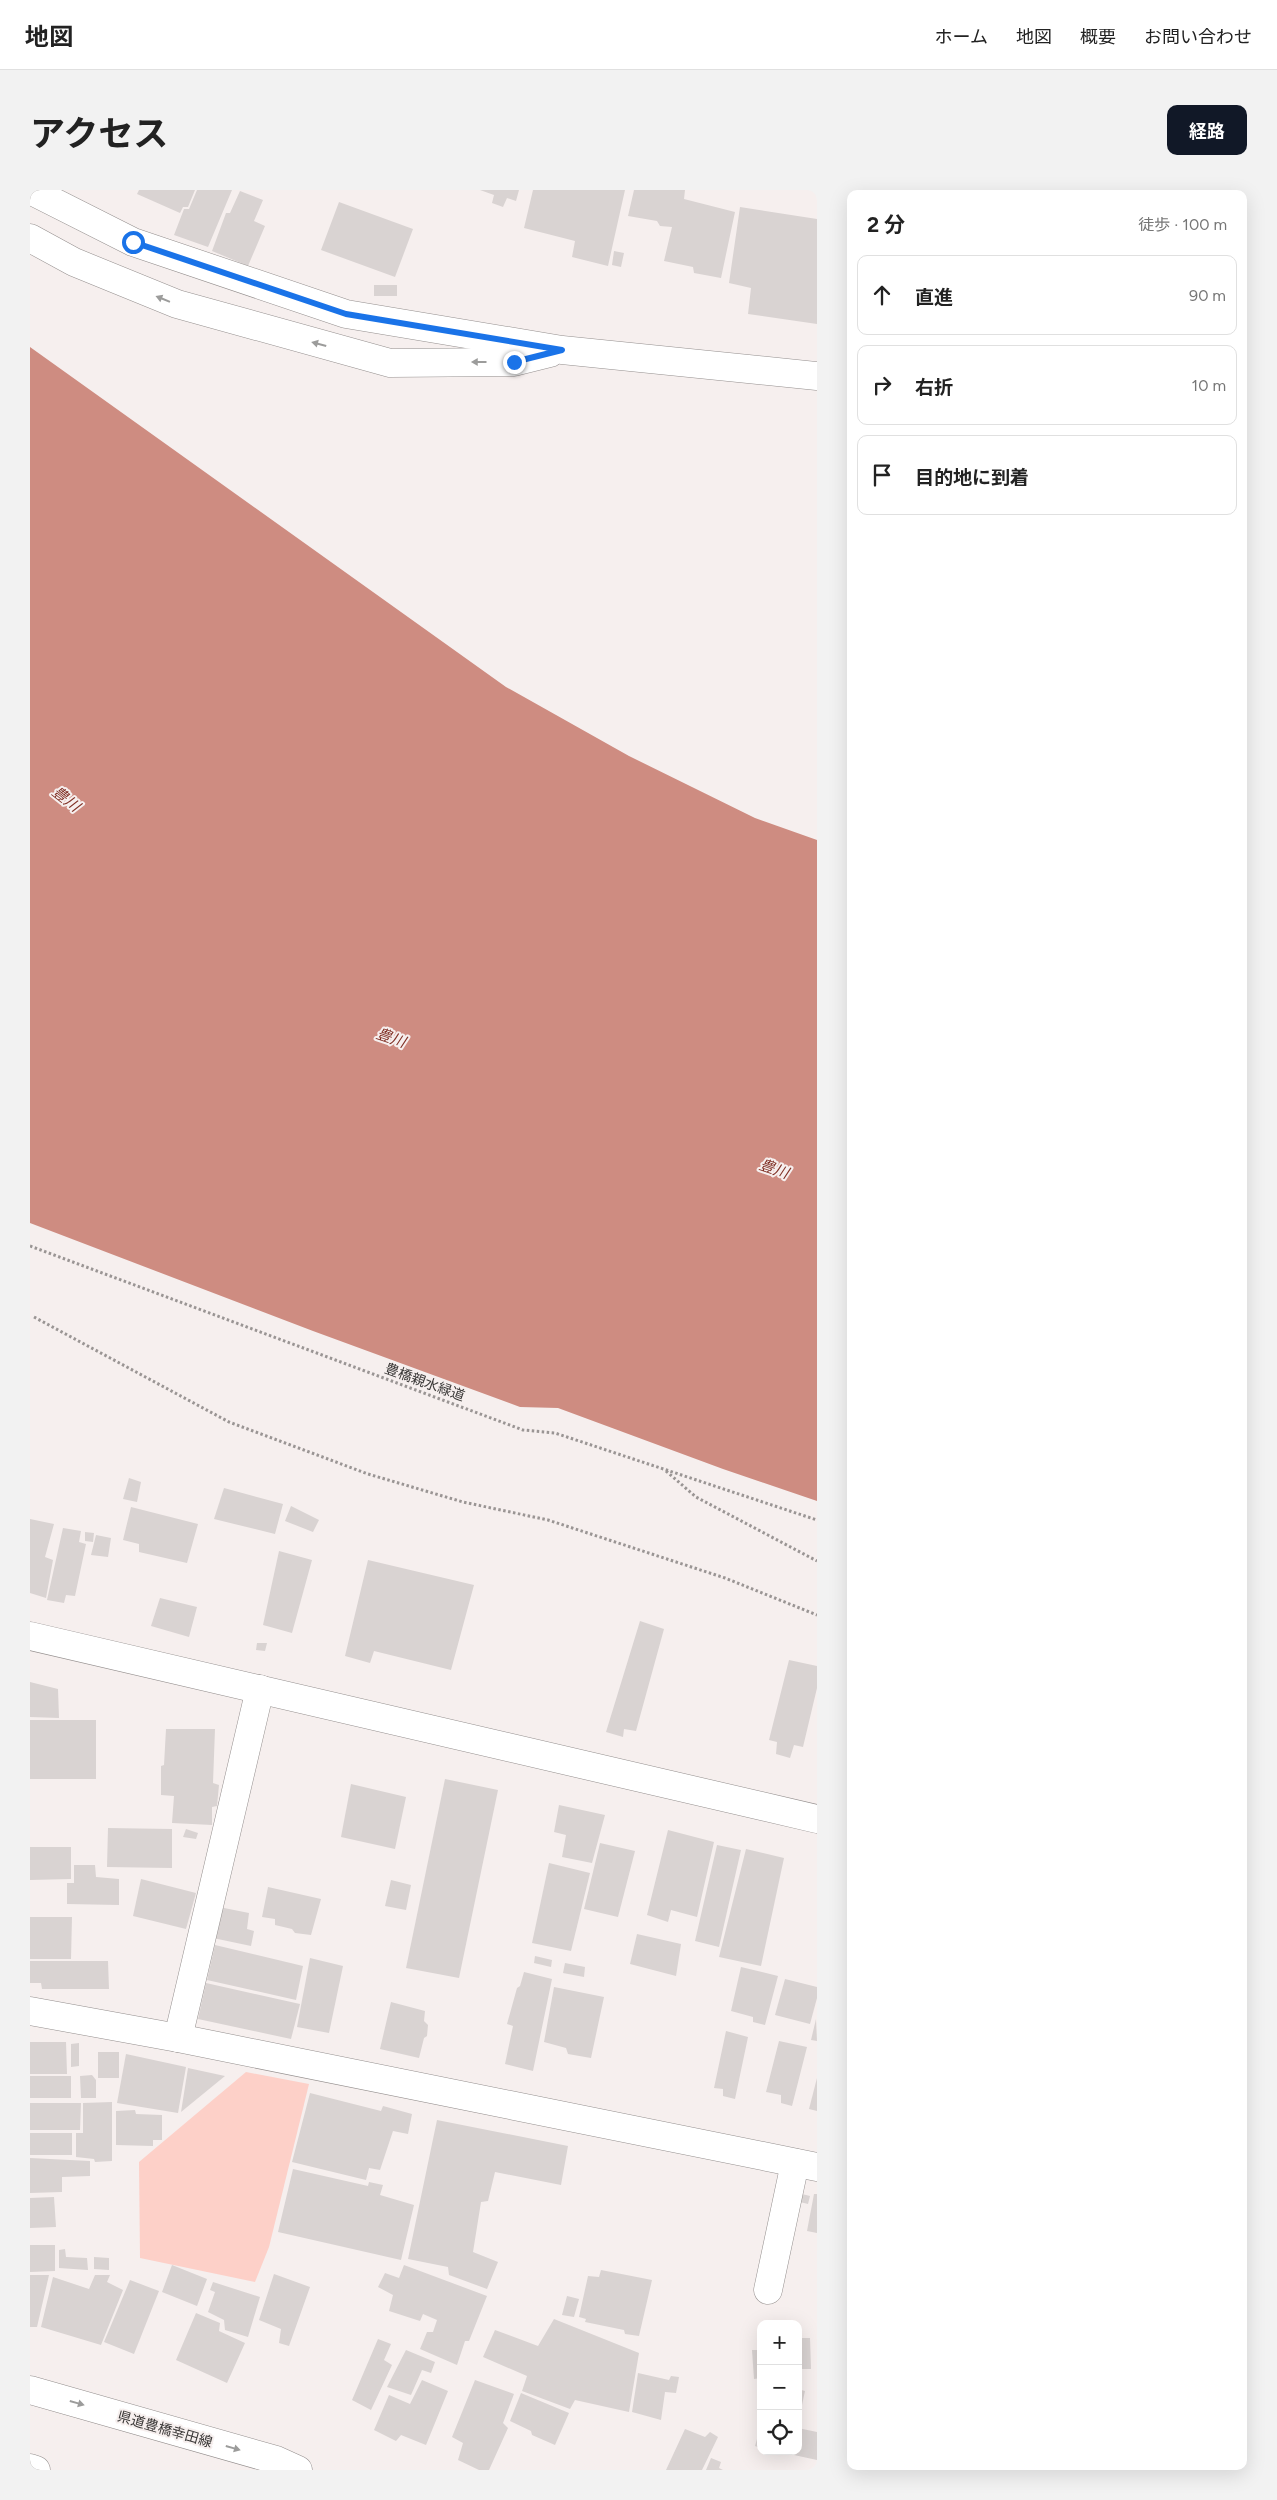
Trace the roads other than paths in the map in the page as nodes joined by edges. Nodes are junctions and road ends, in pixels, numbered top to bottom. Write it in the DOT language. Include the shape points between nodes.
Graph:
graph roads {
  1 [pos="30,190"];
  2 [pos="30,238"];
  3 [pos="562,350"];
  4 [pos="817,376"];
  5 [pos="30,1636"];
  6 [pos="260,1689"];
  7 [pos="817,1819"];
  8 [pos="30,2011"];
  9 [pos="178,2038"];
  10 [pos="806,2165"];
  11 [pos="768,2290"];
  12 [pos="30,2390"];
  13 [pos="30,2468"];
  14 [pos="36,2470"];
  15 [pos="298,2470"];
  1 -- 3 [label="street" via="133,242 346,314"];
  3 -- 2 [label="street, one-way" via="514,362 390,363 177,304 74,262"];
  3 -- 4 [label="street"];
  5 -- 6 [label="street"];
  6 -- 7 [label="street"];
  6 -- 9 [label="street"];
  8 -- 9 [label="street"];
  9 -- 10 [label="street"];
  10 -- 11 [label="street"];
  12 -- 15 [label="street, 県道豊橋幸田線, one-way" via="276,2460"];
  13 -- 14 [label="street"];
}
